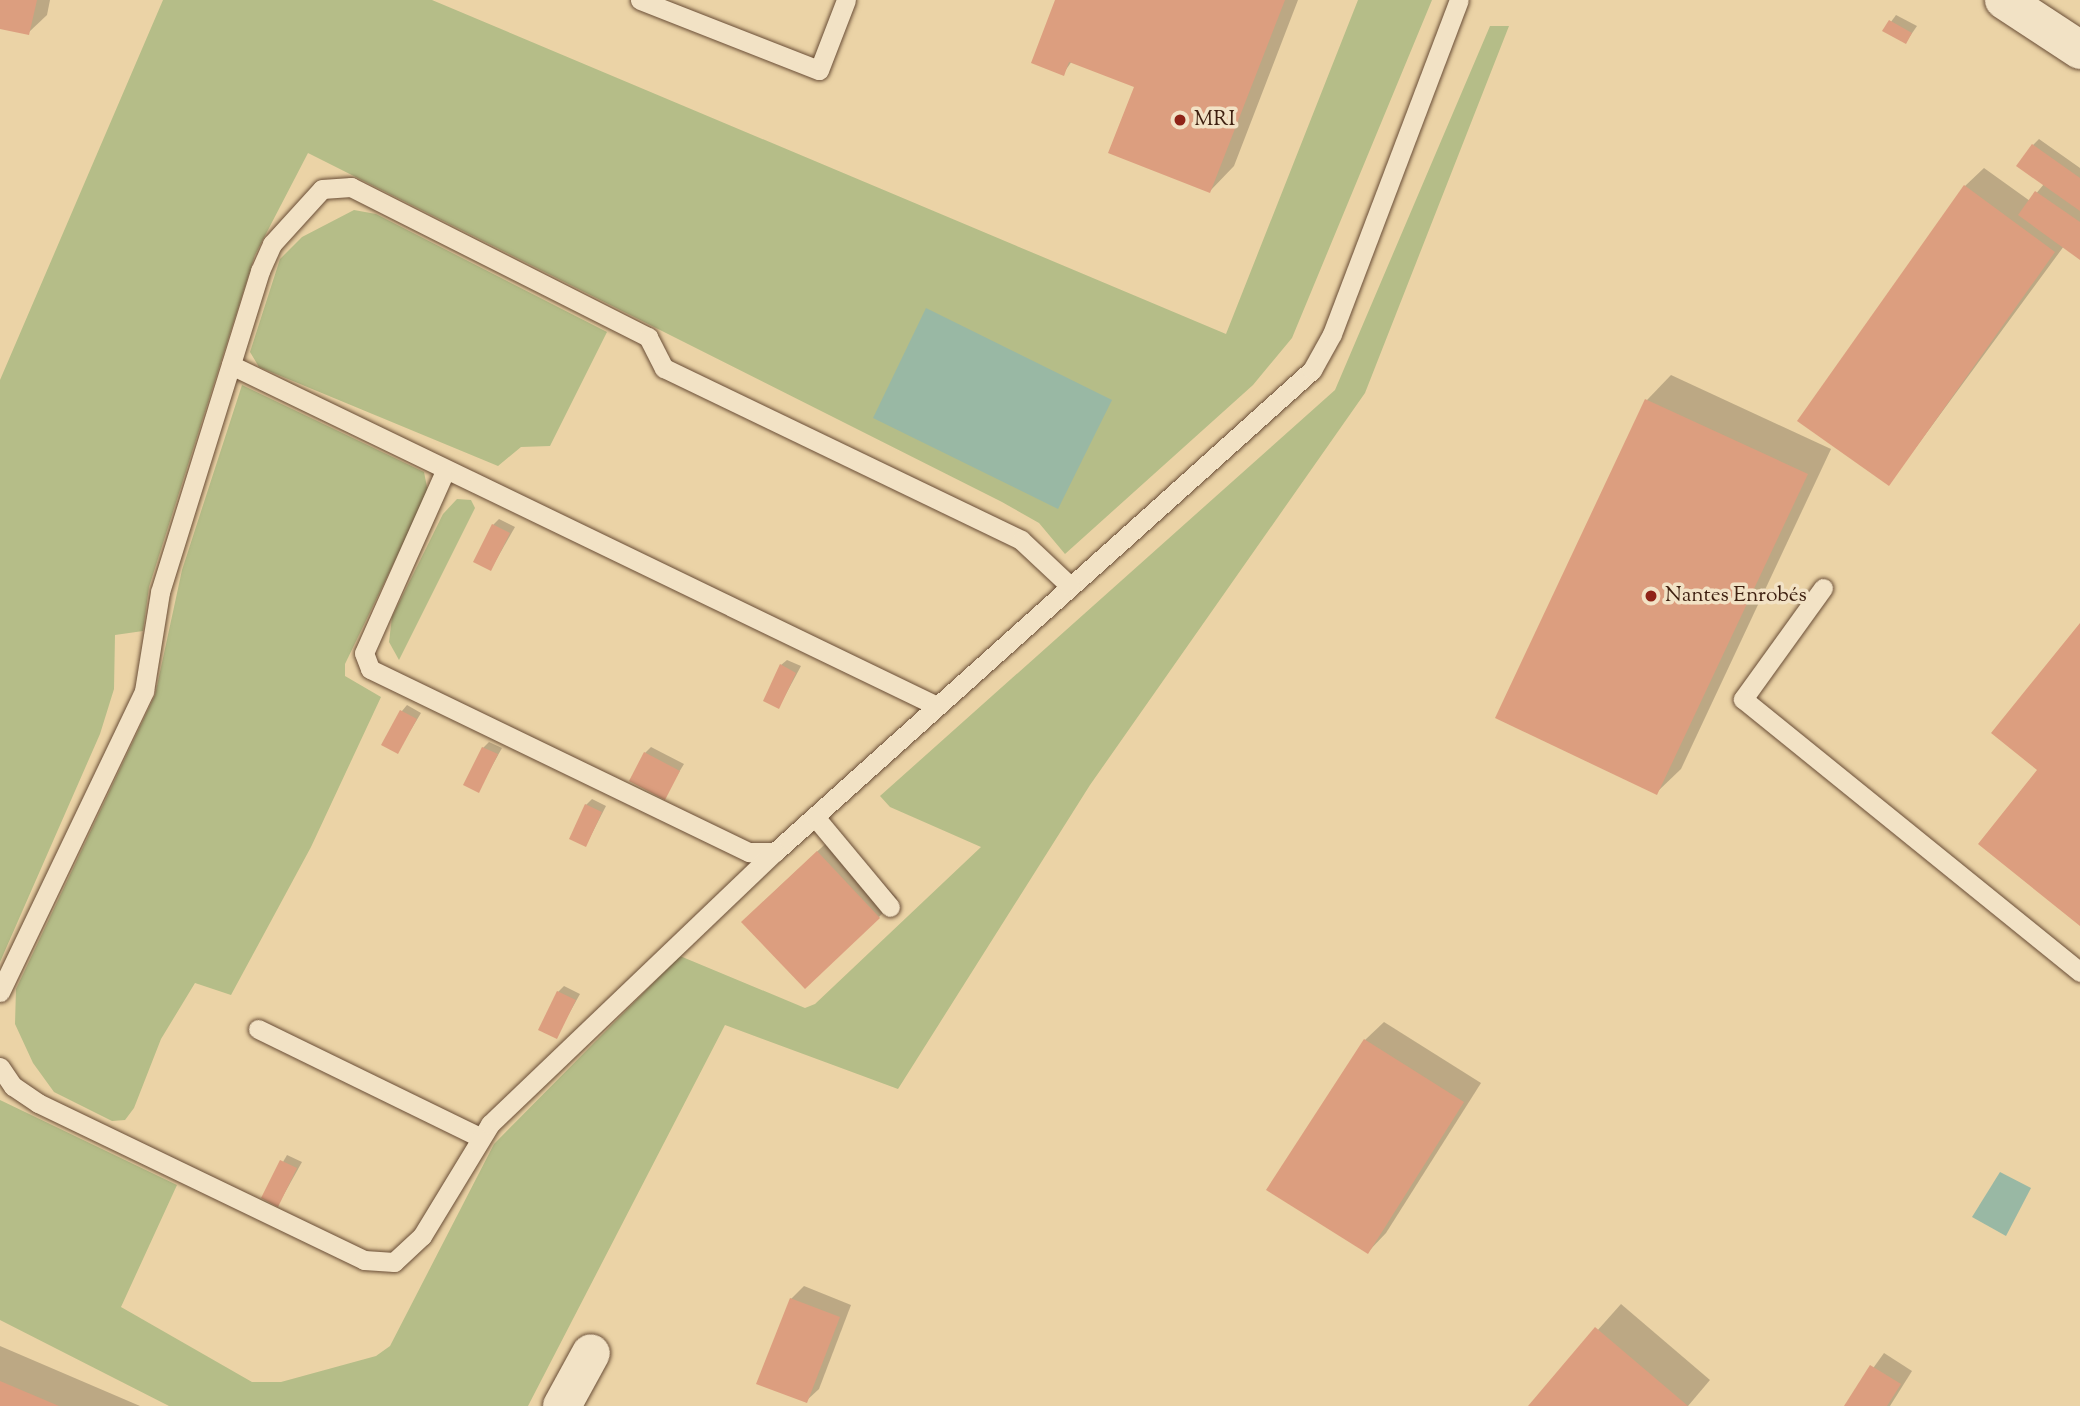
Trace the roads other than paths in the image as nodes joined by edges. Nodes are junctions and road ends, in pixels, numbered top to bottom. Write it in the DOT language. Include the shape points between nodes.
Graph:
graph roads {
  1 [pos="640,0"];
  2 [pos="846,0"];
  3 [pos="1459,0"];
  4 [pos="2022,4"];
  5 [pos="2080,50"];
  6 [pos="231,365"];
  7 [pos="445,471"];
  8 [pos="1069,585"];
  9 [pos="1823,588"];
  10 [pos="937,706"];
  11 [pos="815,817"];
  12 [pos="775,852"];
  13 [pos="890,907"];
  14 [pos="2080,972"];
  15 [pos="0,992"];
  16 [pos="258,1029"];
  17 [pos="0,1067"];
  18 [pos="481,1138"];
  19 [pos="591,1353"];
  20 [pos="562,1406"];
  1 -- 2 [label="lane" via="819,70"];
  3 -- 8 [label="lane" via="1332,334 1312,370"];
  4 -- 5 [label="street"];
  6 -- 7 [label="lane"];
  6 -- 8 [label="lane" via="272,244 322,189 351,187 648,337 664,368 1021,541"];
  6 -- 15 [label="lane" via="160,592 135,715"];
  7 -- 10 [label="lane"];
  7 -- 12 [label="lane" via="365,653 370,669 749,852"];
  8 -- 10 [label="lane"];
  9 -- 14 [label="lane" via="1743,699"];
  10 -- 11 [label="lane"];
  11 -- 12 [label="lane"];
  11 -- 13 [label="lane"];
  12 -- 18 [label="lane"];
  16 -- 18 [label="lane"];
  17 -- 18 [label="lane" via="13,1086 38,1103 364,1260 394,1262 422,1236"];
  19 -- 20 [label="street"];
}
